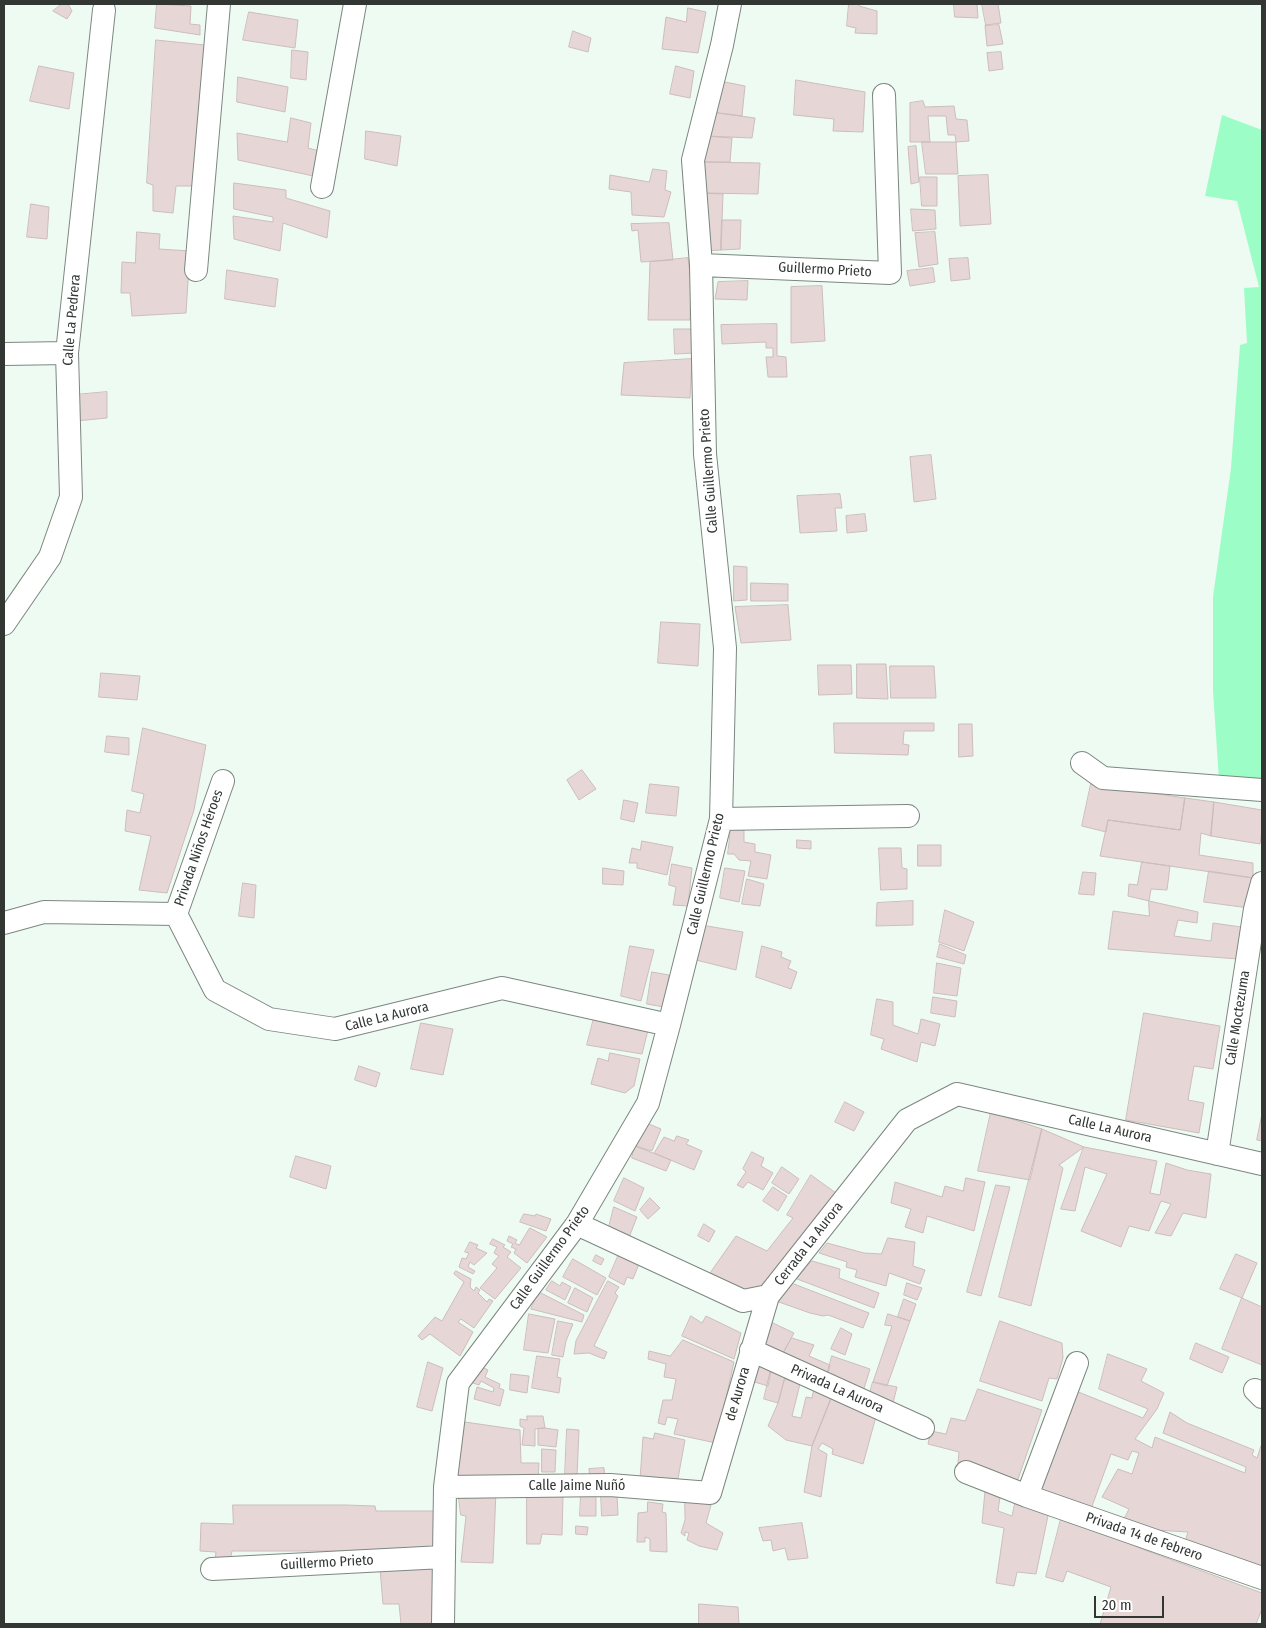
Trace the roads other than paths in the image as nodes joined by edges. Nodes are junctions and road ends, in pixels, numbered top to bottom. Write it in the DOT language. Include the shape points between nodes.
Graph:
graph roads {
  1 [pos="219,4"];
  2 [pos="355,4"];
  3 [pos="730,4"];
  4 [pos="107,6"];
  5 [pos="884,95"];
  6 [pos="322,187"];
  7 [pos="701,265"];
  8 [pos="196,270"];
  9 [pos="67,353"];
  10 [pos="4,354"];
  11 [pos="4,624"];
  12 [pos="1082,763"];
  13 [pos="223,781"];
  14 [pos="1262,790"];
  15 [pos="908,816"];
  16 [pos="721,819"];
  17 [pos="1262,883"];
  18 [pos="176,914"];
  19 [pos="4,923"];
  20 [pos="669,1025"];
  21 [pos="957,1094"];
  22 [pos="1217,1154"];
  23 [pos="1262,1164"];
  24 [pos="578,1224"];
  25 [pos="768,1296"];
  26 [pos="751,1350"];
  27 [pos="1077,1363"];
  28 [pos="924,1428"];
  29 [pos="966,1472"];
  30 [pos="445,1487"];
  31 [pos="710,1493"];
  32 [pos="1027,1496"];
  33 [pos="443,1556"];
  34 [pos="212,1568"];
  35 [pos="1262,1578"];
  36 [pos="443,1624"];
  1 -- 8 [label="street"];
  2 -- 6 [label="street"];
  3 -- 7 [label="street, Calle Guillermo Prieto" via="693,160"];
  4 -- 9 [label="street, Calle La Pedrera"];
  5 -- 7 [label="street, Guillermo Prieto" via="890,273"];
  7 -- 16 [label="street, Calle Guillermo Prieto" via="705,454 725,648"];
  9 -- 10 [label="street"];
  9 -- 11 [label="street, Calle La Pedrera" via="71,497 50,557"];
  12 -- 14 [label="street" via="1103,778"];
  13 -- 18 [label="street, Privada Niños Héroes"];
  15 -- 16 [label="street"];
  16 -- 20 [label="street, Calle Guillermo Prieto"];
  17 -- 22 [label="street, Calle Moctezuma" via="1255,909"];
  18 -- 19 [label="street" via="44,912"];
  18 -- 20 [label="street, Calle La Aurora" via="215,990 269,1019 335,1029 502,988"];
  20 -- 24 [label="street, Calle Guillermo Prieto" via="648,1103"];
  21 -- 22 [label="street, Calle La Aurora"];
  21 -- 25 [label="street, Cerrada La Aurora" via="907,1120"];
  22 -- 23 [label="street, Calle La Aurora"];
  24 -- 25 [label="street, Cerrada La Aurora" via="743,1301"];
  24 -- 30 [label="street, Calle Guillermo Prieto" via="458,1383"];
  25 -- 26 [label="street, de Aurora"];
  26 -- 28 [label="street, Privada La Aurora"];
  26 -- 31 [label="street, de Aurora"];
  27 -- 32 [label="street"];
  29 -- 32 [label="street, Privada 14 de Febrero"];
  30 -- 31 [label="street, Calle Jaime Nuñó" via="610,1484"];
  30 -- 33 [label="street, Calle Guillermo Prieto"];
  32 -- 35 [label="street, Privada 14 de Febrero"];
  33 -- 34 [label="street, Guillermo Prieto"];
  33 -- 36 [label="street, Calle Guillermo Prieto"];
}
